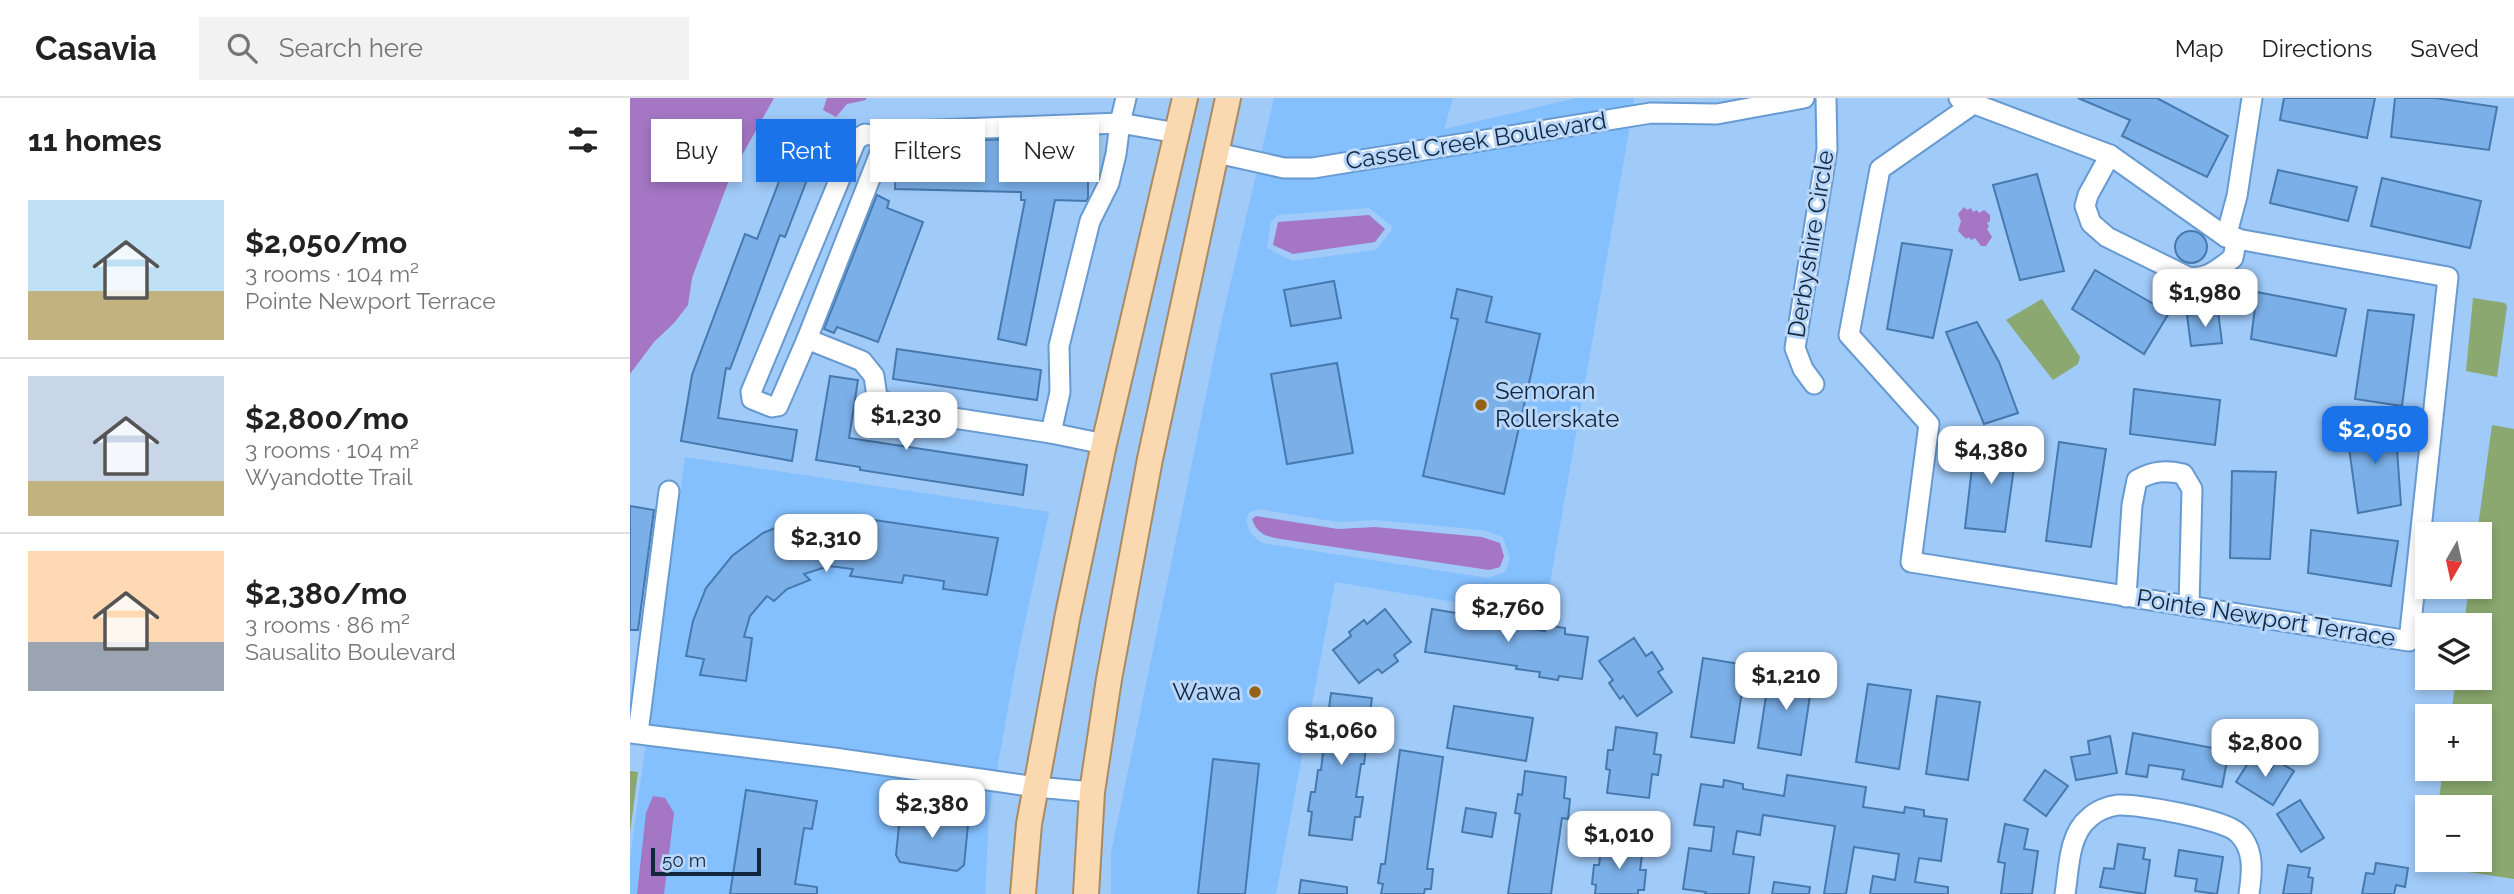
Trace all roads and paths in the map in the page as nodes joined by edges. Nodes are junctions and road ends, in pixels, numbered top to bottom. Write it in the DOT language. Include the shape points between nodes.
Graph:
graph roads {
  1 [pos="1126,98"];
  2 [pos="1185,98"];
  3 [pos="1228,98"];
  4 [pos="1689,98"];
  5 [pos="1804,98"];
  6 [pos="1826,98"];
  7 [pos="1947,98"];
  8 [pos="2252,98"];
  9 [pos="1968,100"];
  10 [pos="1651,113"];
  11 [pos="1120,123"];
  12 [pos="985,128"];
  13 [pos="1177,133"];
  14 [pos="870,135"];
  15 [pos="1217,153"];
  16 [pos="2110,155"];
  17 [pos="870,179"];
  18 [pos="2232,237"];
  19 [pos="807,340"];
  20 [pos="1814,384"];
  21 [pos="1051,433"];
  22 [pos="1104,444"];
  23 [pos="669,491"];
  24 [pos="2126,597"];
  25 [pos="2189,606"];
  26 [pos="634,733"];
  27 [pos="1036,786"];
  28 [pos="1092,792"];
  29 [pos="1023,894"];
  30 [pos="1086,894"];
  31 [pos="2065,894"];
  32 [pos="2249,894"];
  1 -- 11 [label="street"];
  2 -- 13 [label="main road"];
  3 -- 15 [label="main road"];
  4 -- 10 [label="street, Cassel Creek Boulevard"];
  5 -- 10 [label="street, Cassel Creek Boulevard" via="1717,114"];
  6 -- 20 [label="street, Derbyshire Circle" via="1827,149 1795,348 1802,369"];
  7 -- 9 [label="street"];
  8 -- 18 [label="street"];
  9 -- 16 [label="street, Pointe Newport Terrace"];
  9 -- 24 [label="street, Pointe Newport Terrace" via="1880,169 1849,335 1929,424 1911,562"];
  10 -- 15 [label="street, Cassel Creek Boulevard" via="1313,168 1284,168"];
  11 -- 12 [label="street"];
  11 -- 13 [label="street"];
  11 -- 21 [label="street" via="1116,154 1090,221 1059,346 1060,392"];
  13 -- 22 [label="main road"];
  14 -- 19 [label="street" via="856,140 751,392 752,399 778,406"];
  15 -- 28 [label="main road" via="1150,459"];
  16 -- 18 [label="street, Pointe Newport Terrace"];
  16 -- 18 [label="street" via="2085,206 2091,223 2107,237 2199,279 2233,258"];
  17 -- 19 [label="street"];
  18 -- 25 [label="street, Pointe Newport Terrace" via="2448,277 2409,641"];
  19 -- 21 [label="street" via="862,361 874,376 877,397 895,409"];
  21 -- 22 [label="street"];
  22 -- 27 [label="main road"];
  23 -- 26 [label="street"];
  24 -- 25 [label="street, Pointe Newport Terrace"];
  24 -- 25 [label="street" via="2137,480 2152,472 2170,471 2183,474 2192,489"];
  26 -- 27 [label="street"];
  27 -- 28 [label="street"];
  27 -- 29 [label="main road"];
  28 -- 30 [label="main road"];
  31 -- 32 [label="street" via="2078,831 2088,818 2119,805 2222,823 2237,832 2251,857"];
}
